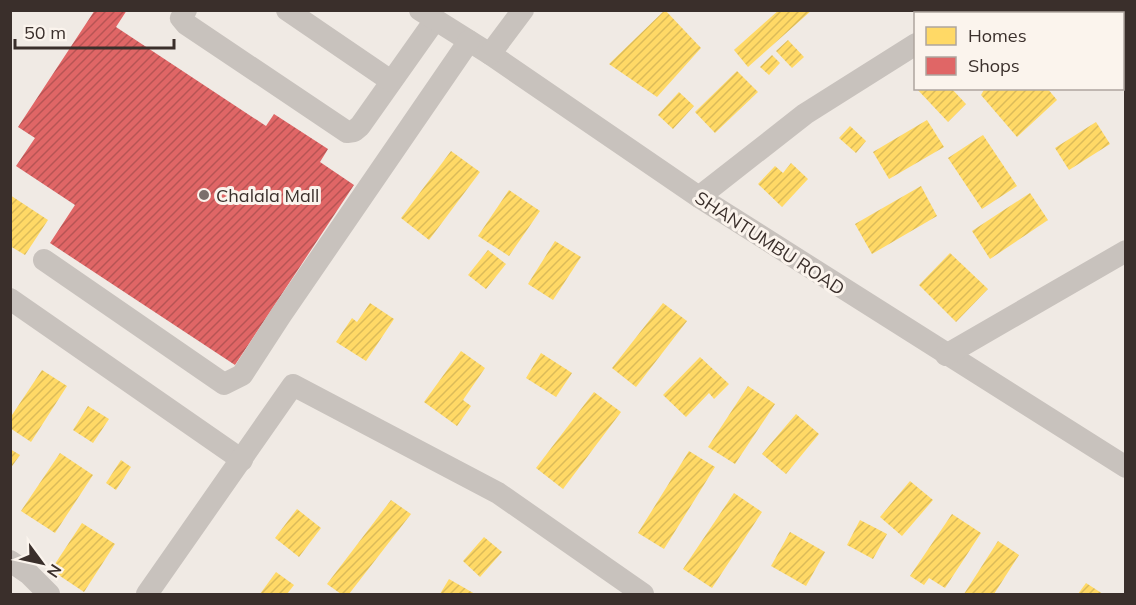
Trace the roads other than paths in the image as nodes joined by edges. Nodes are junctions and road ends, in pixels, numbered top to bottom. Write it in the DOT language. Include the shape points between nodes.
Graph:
graph roads {
  1 [pos="186,10"];
  2 [pos="287,10"];
  3 [pos="523,10"];
  4 [pos="428,15"];
  5 [pos="469,41"];
  6 [pos="914,45"];
  7 [pos="490,54"];
  8 [pos="391,81"];
  9 [pos="699,197"];
  10 [pos="1125,251"];
  11 [pos="44,260"];
  12 [pos="10,298"];
  13 [pos="946,355"];
  14 [pos="242,460"];
  15 [pos="1125,467"];
  16 [pos="10,561"];
  17 [pos="48,594"];
  18 [pos="147,594"];
  19 [pos="643,594"];
  1 -- 8 [label="street" via="181,18 186,24 347,132 360,126"];
  2 -- 8 [label="street"];
  3 -- 7 [label="street"];
  4 -- 5 [label="street, SHANTUMBU ROAD"];
  4 -- 8 [label="street"];
  5 -- 7 [label="street, SHANTUMBU ROAD"];
  5 -- 11 [label="street" via="242,375 224,384"];
  6 -- 9 [label="street" via="805,114"];
  7 -- 9 [label="street, SHANTUMBU ROAD"];
  9 -- 13 [label="street, SHANTUMBU ROAD"];
  10 -- 13 [label="street"];
  12 -- 14 [label="street"];
  13 -- 15 [label="street, SHANTUMBU ROAD"];
  14 -- 18 [label="street"];
  14 -- 19 [label="street" via="293,385 498,493"];
  16 -- 17 [label="street"];
}
